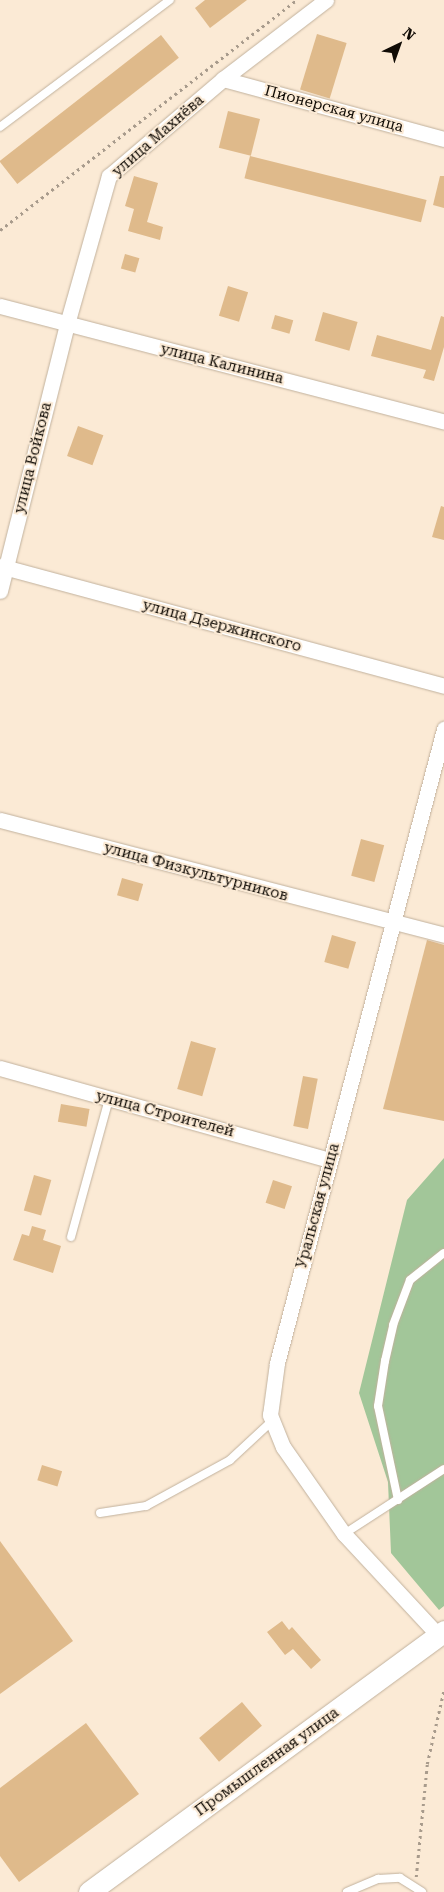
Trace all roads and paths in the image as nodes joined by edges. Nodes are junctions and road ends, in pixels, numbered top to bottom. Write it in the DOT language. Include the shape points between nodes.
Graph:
graph roads {
  1 [pos="170,0"];
  2 [pos="296,0"];
  3 [pos="326,0"];
  4 [pos="223,79"];
  5 [pos="0,127"];
  6 [pos="444,139"];
  7 [pos="0,230"];
  8 [pos="0,306"];
  9 [pos="67,324"];
  10 [pos="444,422"];
  11 [pos="3,567"];
  12 [pos="0,591"];
  13 [pos="444,686"];
  14 [pos="444,729"];
  15 [pos="0,820"];
  16 [pos="392,923"];
  17 [pos="444,935"];
  18 [pos="0,1068"];
  19 [pos="109,1099"];
  20 [pos="330,1160"];
  21 [pos="71,1237"];
  22 [pos="444,1253"];
  23 [pos="272,1421"];
  24 [pos="444,1469"];
  25 [pos="398,1500"];
  26 [pos="100,1513"];
  27 [pos="344,1534"];
  28 [pos="441,1633"];
  29 [pos="444,1689"];
  30 [pos="415,1886"];
  31 [pos="89,1892"];
  32 [pos="347,1892"];
  33 [pos="422,1892"];
  1 -- 5 [label="lane"];
  2 -- 7 [label="path"];
  3 -- 4 [label="street, улица Махнёва"];
  4 -- 6 [label="street, Пионерская улица"];
  4 -- 9 [label="street, улица Махнёва" via="110,176"];
  8 -- 9 [label="street, улица Калинина"];
  9 -- 10 [label="street, улица Калинина"];
  9 -- 11 [label="street, улица Войкова"];
  11 -- 12 [label="street, улица Войкова"];
  11 -- 13 [label="street, улица Дзержинского"];
  14 -- 16 [label="street, Уральская улица"];
  15 -- 16 [label="street, улица Физкультурников"];
  16 -- 17 [label="street, улица Физкультурников"];
  16 -- 20 [label="street, Уральская улица"];
  18 -- 19 [label="street, улица Строителей"];
  19 -- 20 [label="street, улица Строителей"];
  19 -- 21 [label="lane"];
  20 -- 23 [label="street, Уральская улица" via="277,1363"];
  22 -- 25 [label="lane" via="410,1280 393,1325 385,1361 378,1406"];
  23 -- 26 [label="lane" via="230,1460 146,1506"];
  23 -- 27 [label="street, Уральская улица" via="283,1447"];
  24 -- 25 [label="lane"];
  25 -- 27 [label="lane"];
  27 -- 28 [label="street, Уральская улица"];
  28 -- 31 [label="main road, Промышленная улица"];
  29 -- 30 [label="path" via="426,1764"];
  30 -- 32 [label="lane" via="400,1878 378,1879"];
  30 -- 33 [label="lane"];
}
